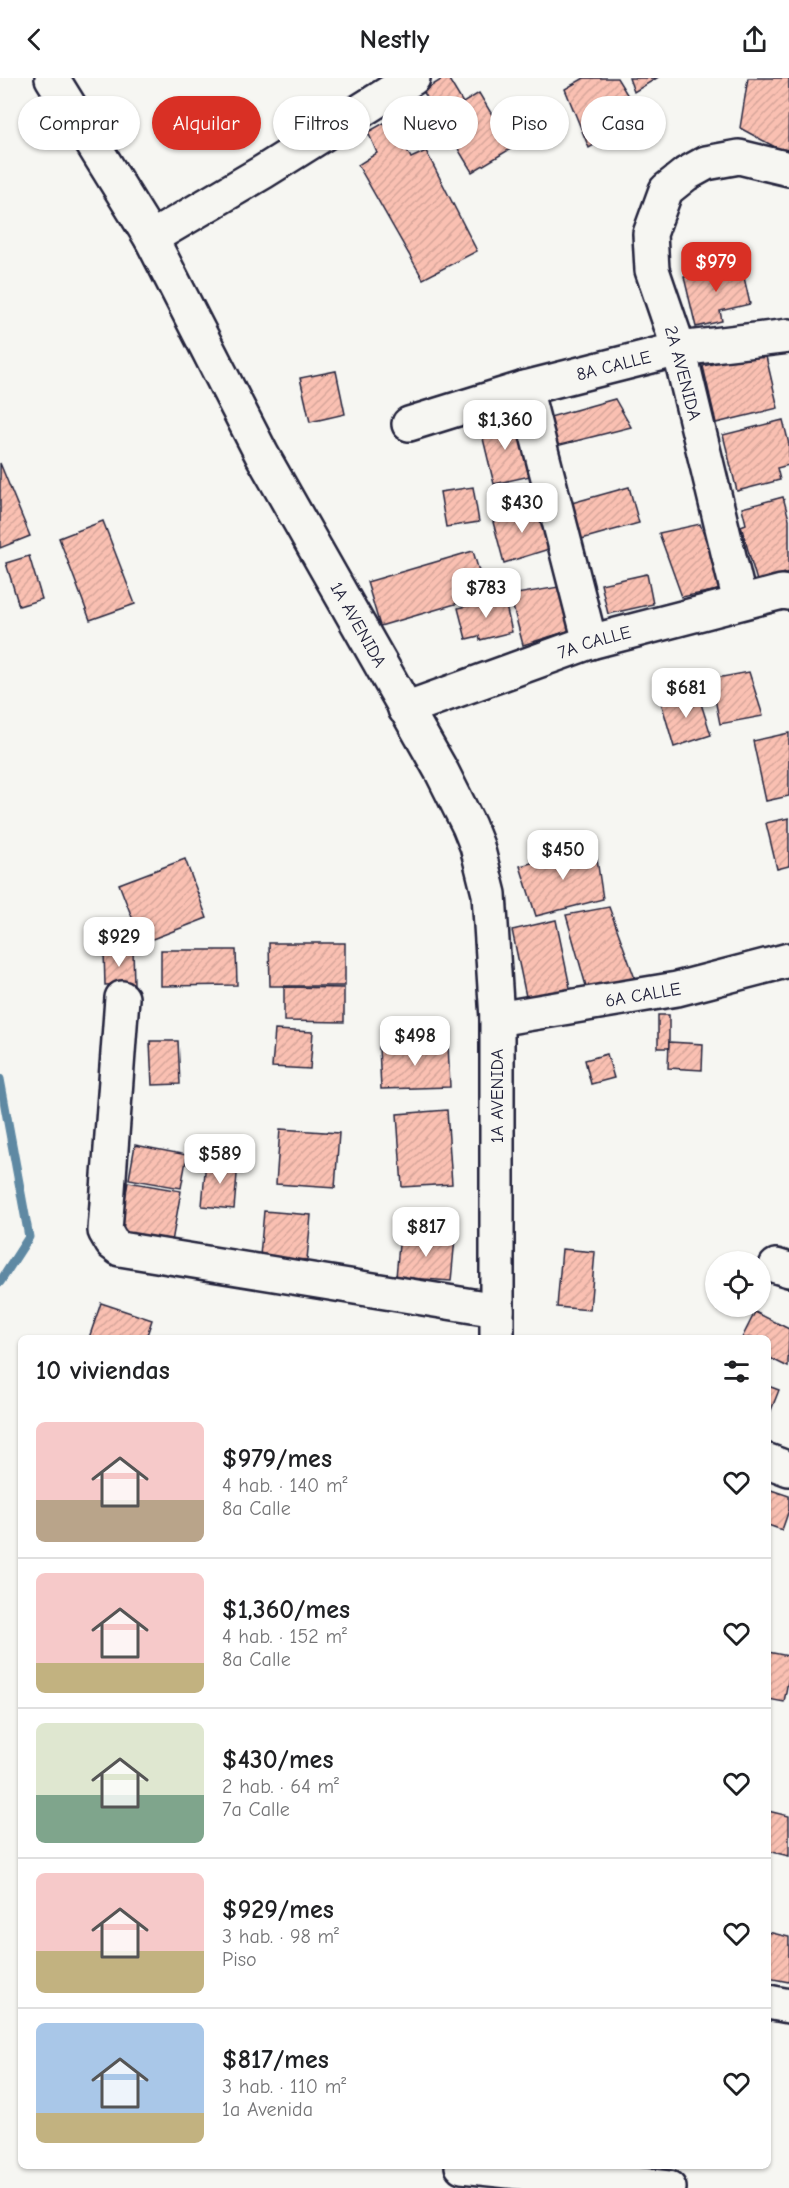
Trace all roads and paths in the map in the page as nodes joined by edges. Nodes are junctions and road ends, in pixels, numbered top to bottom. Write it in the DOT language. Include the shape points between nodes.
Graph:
graph roads {
  1 [pos="52,78"];
  2 [pos="395,83"];
  3 [pos="789,169"];
  4 [pos="151,238"];
  5 [pos="789,336"];
  6 [pos="679,349"];
  7 [pos="525,388"];
  8 [pos="409,424"];
  9 [pos="789,593"];
  10 [pos="740,602"];
  11 [pos="590,642"];
  12 [pos="405,709"];
  13 [pos="789,960"];
  14 [pos="122,998"];
  15 [pos="497,1019"];
  16 [pos="497,1324"];
  17 [pos="771,1462"];
  18 [pos="789,1469"];
  19 [pos="771,2003"];
  20 [pos="789,2006"];
  21 [pos="451,2169"];
  22 [pos="490,2169"];
  23 [pos="466,2188"];
  24 [pos="669,2188"];
  1 -- 4 [label="street, 1A AVENIDA"];
  2 -- 4 [label="street" via="262,172"];
  3 -- 6 [label="street, 2A AVENIDA" via="739,157 706,163 666,190 650,234 652,270"];
  4 -- 12 [label="street, 1A AVENIDA" via="262,455"];
  5 -- 6 [label="street, 8A CALLE"];
  6 -- 7 [label="street, 8A CALLE"];
  6 -- 10 [label="street, 2A AVENIDA"];
  7 -- 8 [label="street, 8A CALLE"];
  7 -- 11 [label="street"];
  9 -- 10 [label="street, 7A CALLE"];
  10 -- 11 [label="street, 7A CALLE"];
  11 -- 12 [label="street, 7A CALLE"];
  12 -- 15 [label="street, 1A AVENIDA" via="442,772 477,846 489,894"];
  13 -- 15 [label="street, 6A CALLE" via="677,989"];
  14 -- 16 [label="street" via="105,1231 112,1243 120,1249"];
  15 -- 16 [label="street, 1A AVENIDA"];
  17 -- 18 [label="street"];
  19 -- 20 [label="street"];
  21 -- 23 [label="street"];
  22 -- 24 [label="street"];
}
